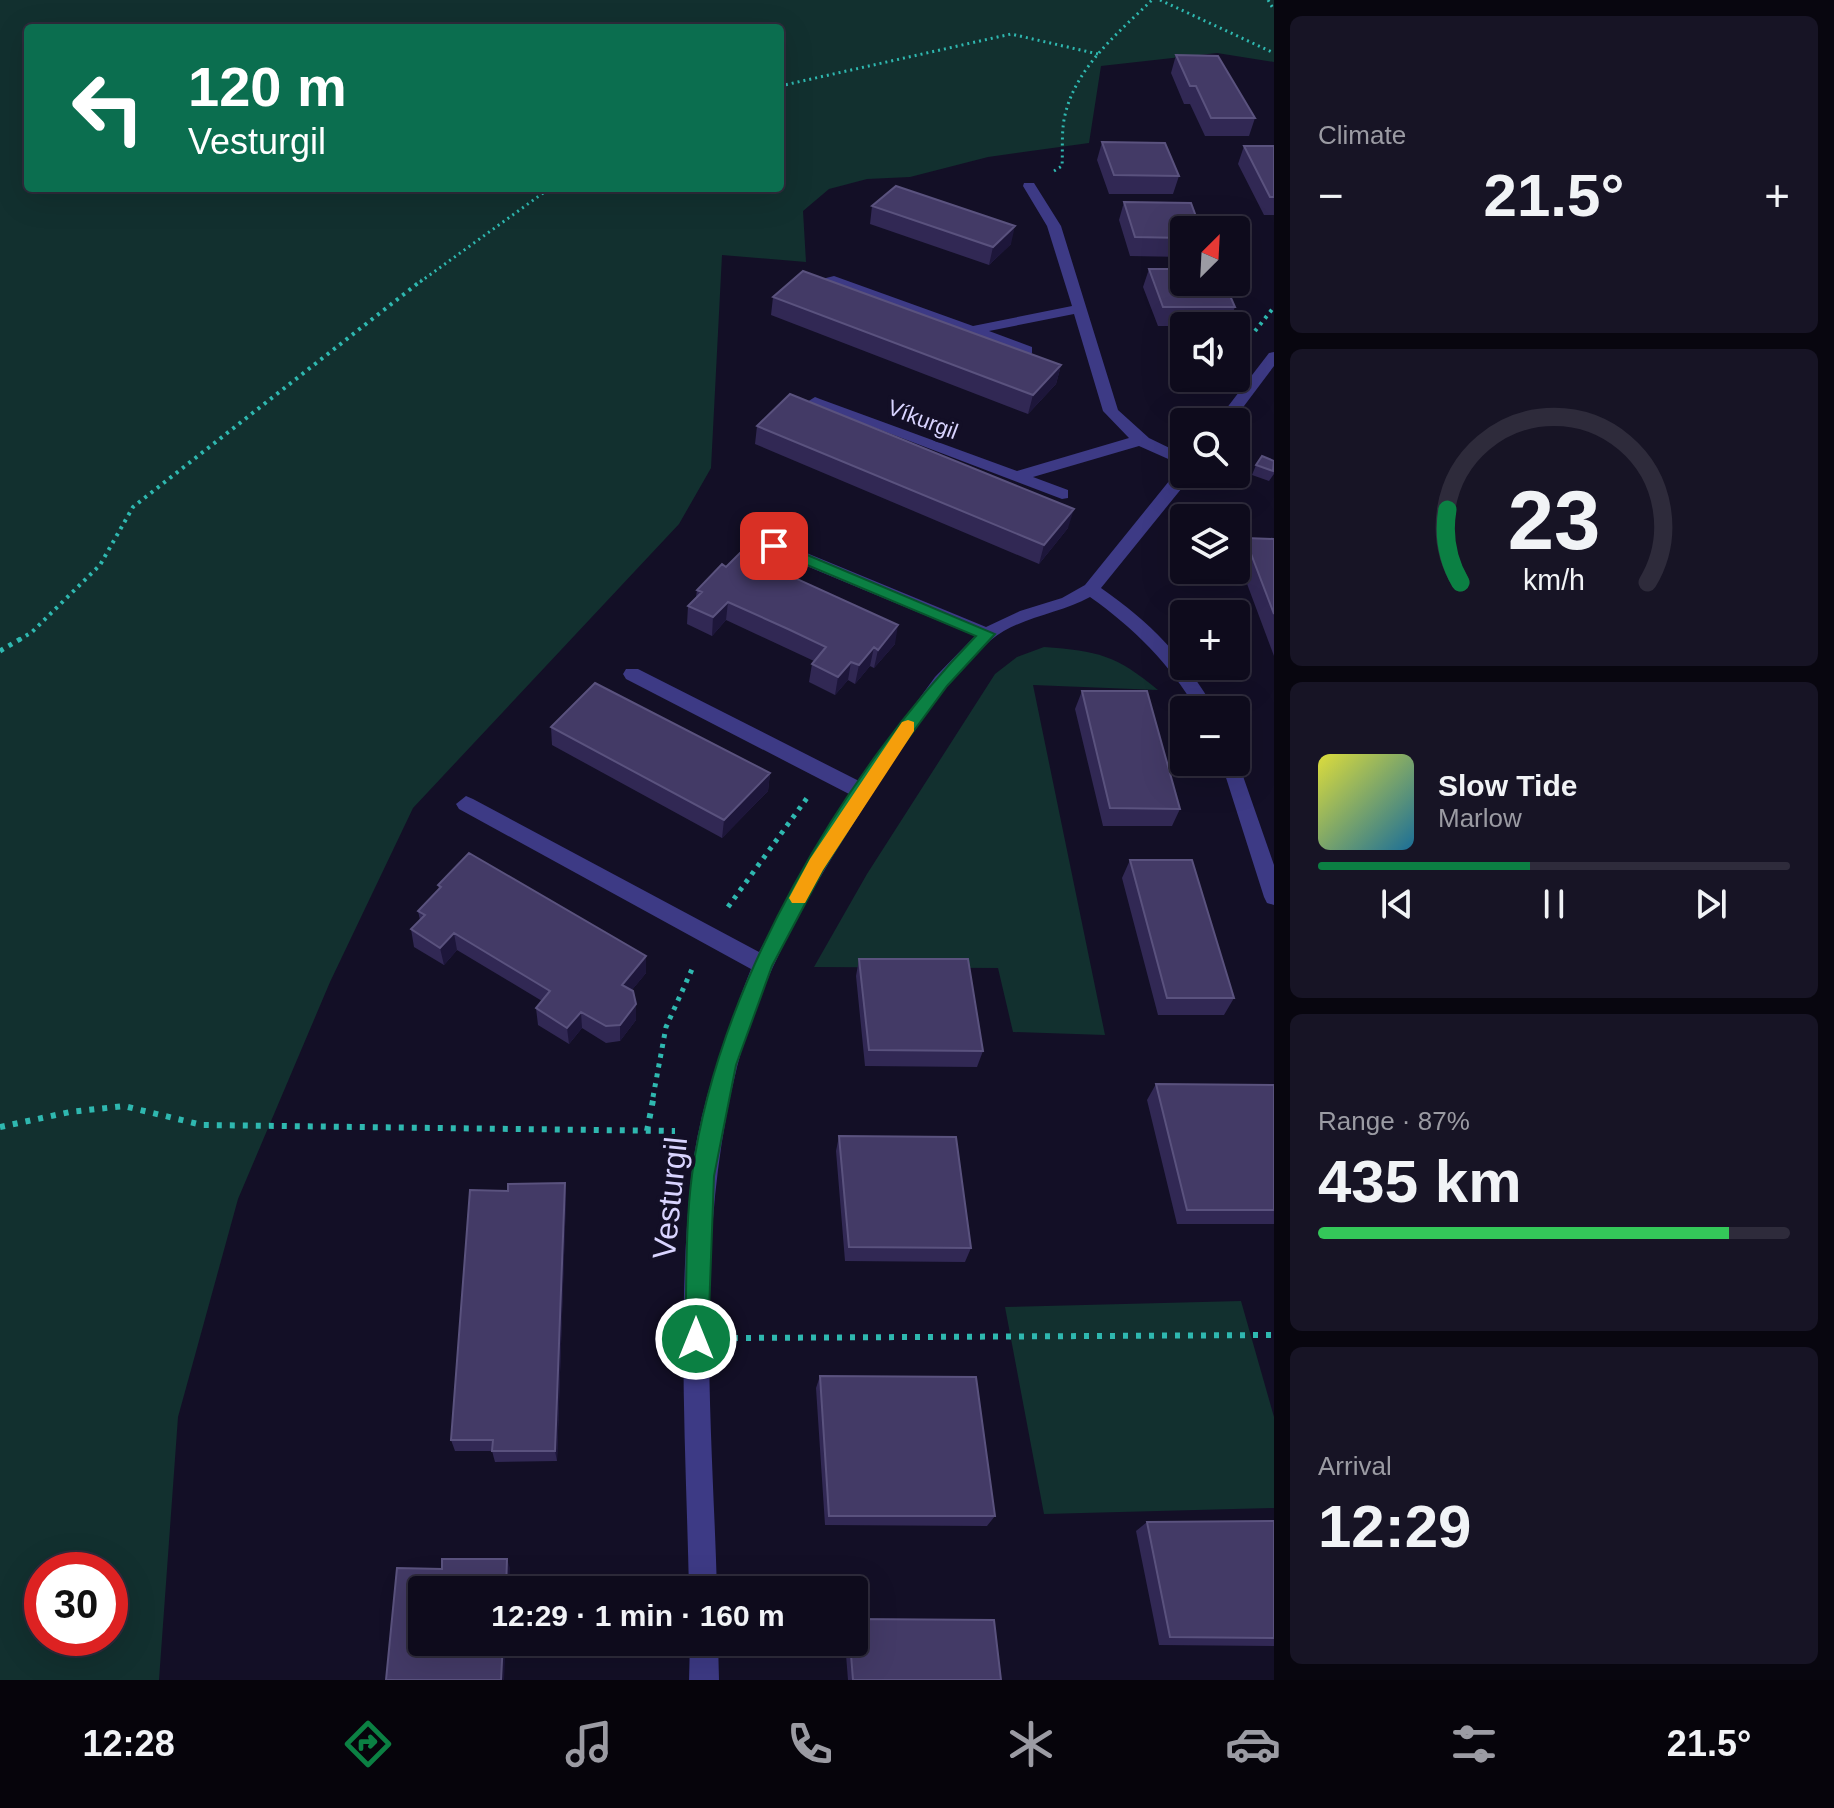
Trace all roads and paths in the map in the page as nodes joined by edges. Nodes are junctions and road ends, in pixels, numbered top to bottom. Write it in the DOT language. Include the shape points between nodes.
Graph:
graph roads {
  1 [pos="1152,0"];
  2 [pos="1160,0"];
  3 [pos="1268,0"];
  4 [pos="1274,10"];
  5 [pos="1274,53"];
  6 [pos="1098,54"];
  7 [pos="784,85"];
  8 [pos="1029,186"];
  9 [pos="544,192"];
  10 [pos="829,279"];
  11 [pos="1079,309"];
  12 [pos="972,330"];
  13 [pos="1027,350"];
  14 [pos="1274,356"];
  15 [pos="815,402"];
  16 [pos="1235,408"];
  17 [pos="1141,440"];
  18 [pos="1170,454"];
  19 [pos="1016,477"];
  20 [pos="1173,488"];
  21 [pos="1062,494"];
  22 [pos="774,546"];
  23 [pos="1091,589"];
  24 [pos="987,634"];
  25 [pos="0,651"];
  26 [pos="632,674"];
  27 [pos="1198,696"];
  28 [pos="1235,776"];
  29 [pos="863,792"];
  30 [pos="466,804"];
  31 [pos="1274,897"];
  32 [pos="763,965"];
  33 [pos="0,1127"];
  34 [pos="712,1131"];
  35 [pos="1274,1335"];
  36 [pos="696,1339"];
  37 [pos="703,1576"];
  38 [pos="704,1656"];
  39 [pos="704,1680"];
  1 -- 6 [label="path"];
  2 -- 5 [label="path"];
  3 -- 4 [label="path"];
  6 -- 7 [label="path" via="1011,34"];
  6 -- 8 [label="path" via="1075,86 1065,114 1062,166"];
  8 -- 11 [label="street" via="1054,226"];
  9 -- 25 [label="path" via="461,249 133,507 100,565 32,632"];
  10 -- 12 [label="street"];
  11 -- 12 [label="street"];
  11 -- 17 [label="street" via="1111,411"];
  12 -- 13 [label="street"];
  14 -- 16 [label="street"];
  15 -- 19 [label="street, Víkurgil"];
  17 -- 18 [label="street"];
  17 -- 19 [label="street"];
  19 -- 21 [label="street, Víkurgil"];
  20 -- 23 [label="street, Vesturgil"];
  22 -- 24 [label="street"];
  23 -- 24 [label="street, Vesturgil"];
  23 -- 27 [label="street" via="1155,637"];
  24 -- 29 [label="street, Vesturgil" via="941,682"];
  26 -- 29 [label="street"];
  28 -- 31 [label="street"];
  29 -- 32 [label="street, Vesturgil" via="816,865"];
  30 -- 32 [label="street"];
  32 -- 34 [label="street, Vesturgil" via="726,1065"];
  33 -- 34 [label="path" via="124,1106 202,1125"];
  34 -- 36 [label="street, Vesturgil" via="703,1176"];
  35 -- 36 [label="path"];
  36 -- 37 [label="street, Vesturgil"];
  38 -- 39 [label="street"];
}
